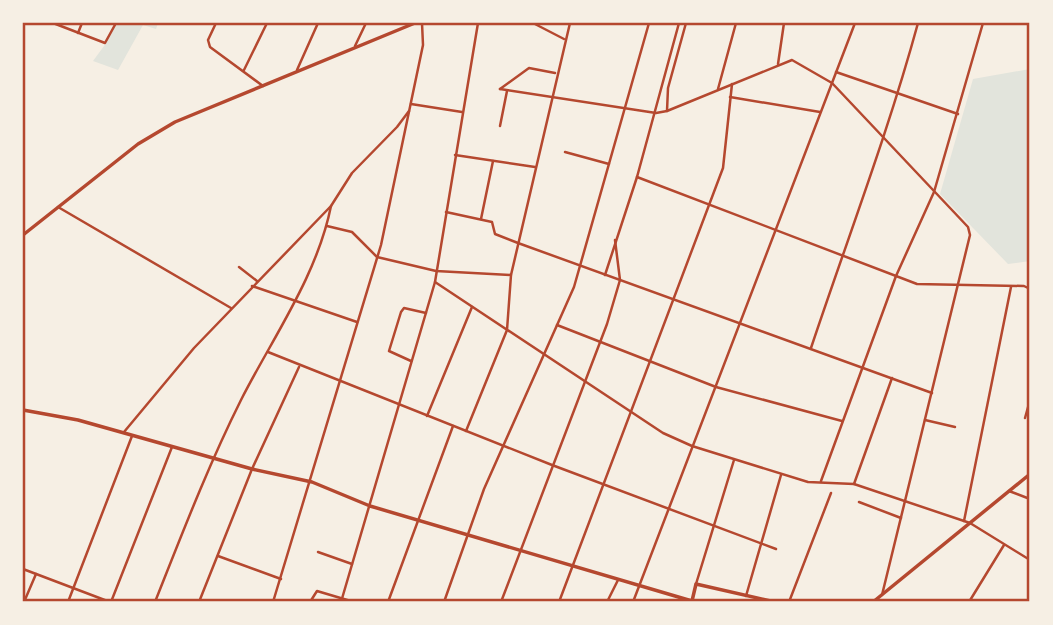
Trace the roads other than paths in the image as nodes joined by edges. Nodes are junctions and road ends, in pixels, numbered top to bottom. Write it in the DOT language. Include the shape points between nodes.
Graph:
graph roads {
  1 [pos="52,23"];
  2 [pos="82,23"];
  3 [pos="117,23"];
  4 [pos="216,23"];
  5 [pos="267,23"];
  6 [pos="318,23"];
  7 [pos="366,23"];
  8 [pos="415,23"];
  9 [pos="422,23"];
  10 [pos="478,23"];
  11 [pos="533,23"];
  12 [pos="570,23"];
  13 [pos="649,23"];
  14 [pos="679,23"];
  15 [pos="687,23"];
  16 [pos="736,23"];
  17 [pos="784,23"];
  18 [pos="855,23"];
  19 [pos="918,23"];
  20 [pos="983,23"];
  21 [pos="78,33"];
  22 [pos="565,39"];
  23 [pos="354,49"];
  24 [pos="778,64"];
  25 [pos="244,70"];
  26 [pos="297,70"];
  27 [pos="836,72"];
  28 [pos="556,73"];
  29 [pos="832,83"];
  30 [pos="732,84"];
  31 [pos="263,86"];
  32 [pos="718,89"];
  33 [pos="507,91"];
  34 [pos="899,94"];
  35 [pos="730,97"];
  36 [pos="551,99"];
  37 [pos="412,103"];
  38 [pos="627,109"];
  39 [pos="667,111"];
  40 [pos="463,112"];
  41 [pos="820,112"];
  42 [pos="656,113"];
  43 [pos="958,114"];
  44 [pos="500,126"];
  45 [pos="881,136"];
  46 [pos="565,152"];
  47 [pos="455,155"];
  48 [pos="493,161"];
  49 [pos="610,164"];
  50 [pos="536,167"];
  51 [pos="637,177"];
  52 [pos="934,192"];
  53 [pos="709,205"];
  54 [pos="331,206"];
  55 [pos="58,207"];
  56 [pos="445,212"];
  57 [pos="481,219"];
  58 [pos="327,226"];
  59 [pos="775,230"];
  60 [pos="23,235"];
  61 [pos="615,240"];
  62 [pos="518,243"];
  63 [pos="842,254"];
  64 [pos="376,257"];
  65 [pos="580,266"];
  66 [pos="239,267"];
  67 [pos="436,271"];
  68 [pos="511,275"];
  69 [pos="605,275"];
  70 [pos="896,276"];
  71 [pos="620,280"];
  72 [pos="257,281"];
  73 [pos="435,282"];
  74 [pos="252,286"];
  75 [pos="957,286"];
  76 [pos="1011,287"];
  77 [pos="1029,288"];
  78 [pos="673,299"];
  79 [pos="294,301"];
  80 [pos="472,307"];
  81 [pos="232,308"];
  82 [pos="426,313"];
  83 [pos="357,322"];
  84 [pos="741,323"];
  85 [pos="557,325"];
  86 [pos="507,330"];
  87 [pos="600,342"];
  88 [pos="810,349"];
  89 [pos="268,352"];
  90 [pos="543,356"];
  91 [pos="411,361"];
  92 [pos="650,363"];
  93 [pos="299,366"];
  94 [pos="863,368"];
  95 [pos="892,378"];
  96 [pos="338,381"];
  97 [pos="584,383"];
  98 [pos="716,387"];
  99 [pos="932,393"];
  100 [pos="1030,400"];
  101 [pos="399,405"];
  102 [pos="23,410"];
  103 [pos="630,413"];
  104 [pos="427,416"];
  105 [pos="1025,418"];
  106 [pos="925,420"];
  107 [pos="842,421"];
  108 [pos="453,426"];
  109 [pos="956,427"];
  110 [pos="466,431"];
  111 [pos="124,433"];
  112 [pos="132,436"];
  113 [pos="503,446"];
  114 [pos="692,446"];
  115 [pos="172,447"];
  116 [pos="212,458"];
  117 [pos="734,459"];
  118 [pos="552,465"];
  119 [pos="252,469"];
  120 [pos="782,474"];
  121 [pos="1030,474"];
  122 [pos="821,481"];
  123 [pos="312,482"];
  124 [pos="854,484"];
  125 [pos="603,485"];
  126 [pos="1009,491"];
  127 [pos="831,493"];
  128 [pos="1030,499"];
  129 [pos="905,501"];
  130 [pos="859,502"];
  131 [pos="370,506"];
  132 [pos="668,509"];
  133 [pos="901,518"];
  134 [pos="418,521"];
  135 [pos="964,521"];
  136 [pos="970,523"];
  137 [pos="713,526"];
  138 [pos="467,536"];
  139 [pos="760,543"];
  140 [pos="1004,544"];
  141 [pos="776,549"];
  142 [pos="519,550"];
  143 [pos="318,552"];
  144 [pos="218,555"];
  145 [pos="1030,560"];
  146 [pos="352,564"];
  147 [pos="572,565"];
  148 [pos="23,569"];
  149 [pos="36,574"];
  150 [pos="281,579"];
  151 [pos="618,580"];
  152 [pos="695,584"];
  153 [pos="639,586"];
  154 [pos="73,588"];
  155 [pos="883,595"];
  156 [pos="746,596"];
  157 [pos="342,601"];
  158 [pos="692,601"];
  159 [pos="764,601"];
  160 [pos="24,602"];
  161 [pos="68,602"];
  162 [pos="111,602"];
  163 [pos="155,602"];
  164 [pos="199,602"];
  165 [pos="273,602"];
  166 [pos="310,602"];
  167 [pos="354,602"];
  168 [pos="388,602"];
  169 [pos="444,602"];
  170 [pos="501,602"];
  171 [pos="559,602"];
  172 [pos="607,602"];
  173 [pos="633,602"];
  174 [pos="775,602"];
  175 [pos="789,602"];
  176 [pos="873,602"];
  177 [pos="969,602"];
  1 -- 21 [label="street"];
  2 -- 21 [label="street"];
  3 -- 21 [label="street" via="107,42"];
  4 -- 25 [label="street" via="207,43"];
  5 -- 25 [label="street"];
  6 -- 26 [label="street"];
  7 -- 23 [label="street"];
  8 -- 23 [label="street"];
  9 -- 37 [label="street" via="423,45"];
  10 -- 40 [label="street"];
  11 -- 22 [label="street"];
  12 -- 22 [label="street"];
  13 -- 38 [label="street"];
  14 -- 42 [label="street"];
  15 -- 39 [label="street" via="668,88"];
  16 -- 32 [label="street"];
  17 -- 24 [label="street"];
  18 -- 27 [label="street"];
  19 -- 34 [label="street"];
  20 -- 43 [label="street"];
  22 -- 28 [label="street"];
  23 -- 26 [label="street"];
  24 -- 29 [label="street" via="796,61"];
  24 -- 30 [label="street"];
  25 -- 31 [label="street"];
  26 -- 31 [label="street"];
  27 -- 29 [label="street"];
  27 -- 34 [label="street"];
  28 -- 33 [label="street" via="529,68 500,89"];
  28 -- 36 [label="street"];
  29 -- 41 [label="street"];
  29 -- 45 [label="street"];
  30 -- 32 [label="street"];
  30 -- 35 [label="street"];
  31 -- 55 [label="street" via="157,132"];
  32 -- 39 [label="street"];
  33 -- 36 [label="street"];
  33 -- 44 [label="street"];
  34 -- 43 [label="street"];
  34 -- 45 [label="street"];
  35 -- 41 [label="street"];
  35 -- 53 [label="street" via="727,150"];
  36 -- 38 [label="street"];
  36 -- 50 [label="street"];
  37 -- 40 [label="street"];
  37 -- 54 [label="street" via="397,127 352,173"];
  37 -- 64 [label="street"];
  38 -- 42 [label="street"];
  38 -- 49 [label="street"];
  39 -- 42 [label="street"];
  40 -- 47 [label="street"];
  41 -- 59 [label="street"];
  42 -- 51 [label="street"];
  43 -- 52 [label="street"];
  45 -- 52 [label="street"];
  45 -- 63 [label="street"];
  46 -- 49 [label="street"];
  47 -- 48 [label="street"];
  47 -- 56 [label="street"];
  48 -- 50 [label="street"];
  48 -- 57 [label="street"];
  49 -- 65 [label="street"];
  50 -- 62 [label="street"];
  51 -- 53 [label="street"];
  51 -- 61 [label="street"];
  52 -- 70 [label="street"];
  52 -- 75 [label="street" via="970,230"];
  53 -- 59 [label="street"];
  53 -- 78 [label="street"];
  54 -- 58 [label="street"];
  54 -- 72 [label="street"];
  55 -- 60 [label="street"];
  55 -- 81 [label="street"];
  56 -- 57 [label="street"];
  56 -- 67 [label="street"];
  57 -- 62 [label="street" via="493,223 495,234"];
  58 -- 64 [label="street" via="352,232"];
  58 -- 79 [label="street"];
  59 -- 63 [label="street"];
  59 -- 84 [label="street"];
  61 -- 69 [label="street"];
  61 -- 71 [label="street"];
  62 -- 65 [label="street"];
  62 -- 68 [label="street"];
  63 -- 70 [label="street"];
  63 -- 88 [label="street"];
  64 -- 67 [label="street"];
  64 -- 83 [label="street"];
  65 -- 69 [label="street"];
  65 -- 85 [label="street"];
  66 -- 72 [label="street"];
  67 -- 68 [label="street"];
  67 -- 73 [label="street"];
  68 -- 86 [label="street"];
  69 -- 71 [label="street"];
  70 -- 75 [label="street" via="917,284"];
  70 -- 94 [label="street"];
  71 -- 78 [label="street"];
  71 -- 87 [label="street"];
  72 -- 74 [label="street"];
  73 -- 80 [label="street"];
  73 -- 82 [label="street"];
  74 -- 79 [label="street"];
  74 -- 81 [label="street"];
  75 -- 76 [label="street"];
  75 -- 99 [label="street"];
  76 -- 77 [label="street"];
  76 -- 135 [label="street"];
  78 -- 84 [label="street"];
  78 -- 92 [label="street"];
  79 -- 83 [label="street"];
  79 -- 89 [label="street"];
  80 -- 86 [label="street"];
  80 -- 104 [label="street"];
  81 -- 111 [label="street"];
  82 -- 91 [label="street"];
  82 -- 91 [label="street" via="401,312 389,351"];
  83 -- 96 [label="street"];
  84 -- 88 [label="street"];
  84 -- 98 [label="street"];
  85 -- 87 [label="street"];
  85 -- 90 [label="street"];
  86 -- 90 [label="street"];
  86 -- 110 [label="street"];
  87 -- 92 [label="street"];
  87 -- 97 [label="street"];
  88 -- 94 [label="street"];
  89 -- 93 [label="street"];
  89 -- 116 [label="street"];
  90 -- 97 [label="street"];
  90 -- 113 [label="street"];
  91 -- 101 [label="street"];
  92 -- 98 [label="street"];
  92 -- 103 [label="street"];
  93 -- 96 [label="street"];
  93 -- 119 [label="street"];
  94 -- 95 [label="street"];
  94 -- 107 [label="street"];
  95 -- 99 [label="street"];
  95 -- 124 [label="street"];
  96 -- 101 [label="street"];
  96 -- 123 [label="street"];
  97 -- 103 [label="street"];
  97 -- 118 [label="street"];
  98 -- 107 [label="street"];
  98 -- 114 [label="street"];
  99 -- 106 [label="street"];
  100 -- 105 [label="street"];
  101 -- 104 [label="street"];
  101 -- 131 [label="street"];
  102 -- 111 [label="street"];
  103 -- 114 [label="street"];
  103 -- 125 [label="street"];
  104 -- 108 [label="street"];
  106 -- 109 [label="street"];
  106 -- 129 [label="street"];
  107 -- 122 [label="street"];
  108 -- 110 [label="street"];
  108 -- 134 [label="street"];
  110 -- 113 [label="street"];
  111 -- 112 [label="street"];
  112 -- 115 [label="street"];
  112 -- 154 [label="street"];
  113 -- 118 [label="street"];
  113 -- 138 [label="street"];
  114 -- 117 [label="street"];
  114 -- 132 [label="street"];
  115 -- 116 [label="street"];
  115 -- 162 [label="street"];
  116 -- 119 [label="street"];
  116 -- 163 [label="street"];
  117 -- 120 [label="street"];
  117 -- 137 [label="street"];
  118 -- 125 [label="street"];
  118 -- 142 [label="street"];
  119 -- 123 [label="street"];
  119 -- 144 [label="street"];
  120 -- 122 [label="street"];
  120 -- 139 [label="street"];
  121 -- 126 [label="street"];
  122 -- 124 [label="street"];
  123 -- 131 [label="street"];
  123 -- 150 [label="street"];
  124 -- 129 [label="street"];
  125 -- 132 [label="street"];
  125 -- 147 [label="street"];
  126 -- 128 [label="street"];
  126 -- 136 [label="street"];
  127 -- 175 [label="street"];
  129 -- 133 [label="street"];
  129 -- 135 [label="street"];
  130 -- 133 [label="street"];
  131 -- 134 [label="street"];
  131 -- 146 [label="street"];
  132 -- 137 [label="street"];
  132 -- 153 [label="street"];
  133 -- 155 [label="street"];
  134 -- 138 [label="street"];
  134 -- 168 [label="street"];
  135 -- 136 [label="street"];
  136 -- 140 [label="street"];
  136 -- 155 [label="street"];
  137 -- 139 [label="street"];
  137 -- 152 [label="street"];
  138 -- 142 [label="street"];
  138 -- 169 [label="street"];
  139 -- 141 [label="street"];
  139 -- 156 [label="street"];
  140 -- 145 [label="street"];
  140 -- 177 [label="street"];
  142 -- 147 [label="street"];
  142 -- 170 [label="street"];
  143 -- 146 [label="street"];
  144 -- 150 [label="street"];
  144 -- 164 [label="street"];
  146 -- 157 [label="street"];
  147 -- 151 [label="street"];
  147 -- 171 [label="street"];
  148 -- 149 [label="street"];
  149 -- 154 [label="street"];
  149 -- 160 [label="street"];
  150 -- 165 [label="street"];
  151 -- 153 [label="street"];
  151 -- 172 [label="street"];
  152 -- 156 [label="street"];
  152 -- 158 [label="street"];
  153 -- 158 [label="street"];
  153 -- 173 [label="street"];
  154 -- 161 [label="street"];
  154 -- 162 [label="street"];
  155 -- 176 [label="street"];
  156 -- 159 [label="street"];
  157 -- 166 [label="street" via="316,591"];
  157 -- 167 [label="street"];
  159 -- 174 [label="street"];
}
